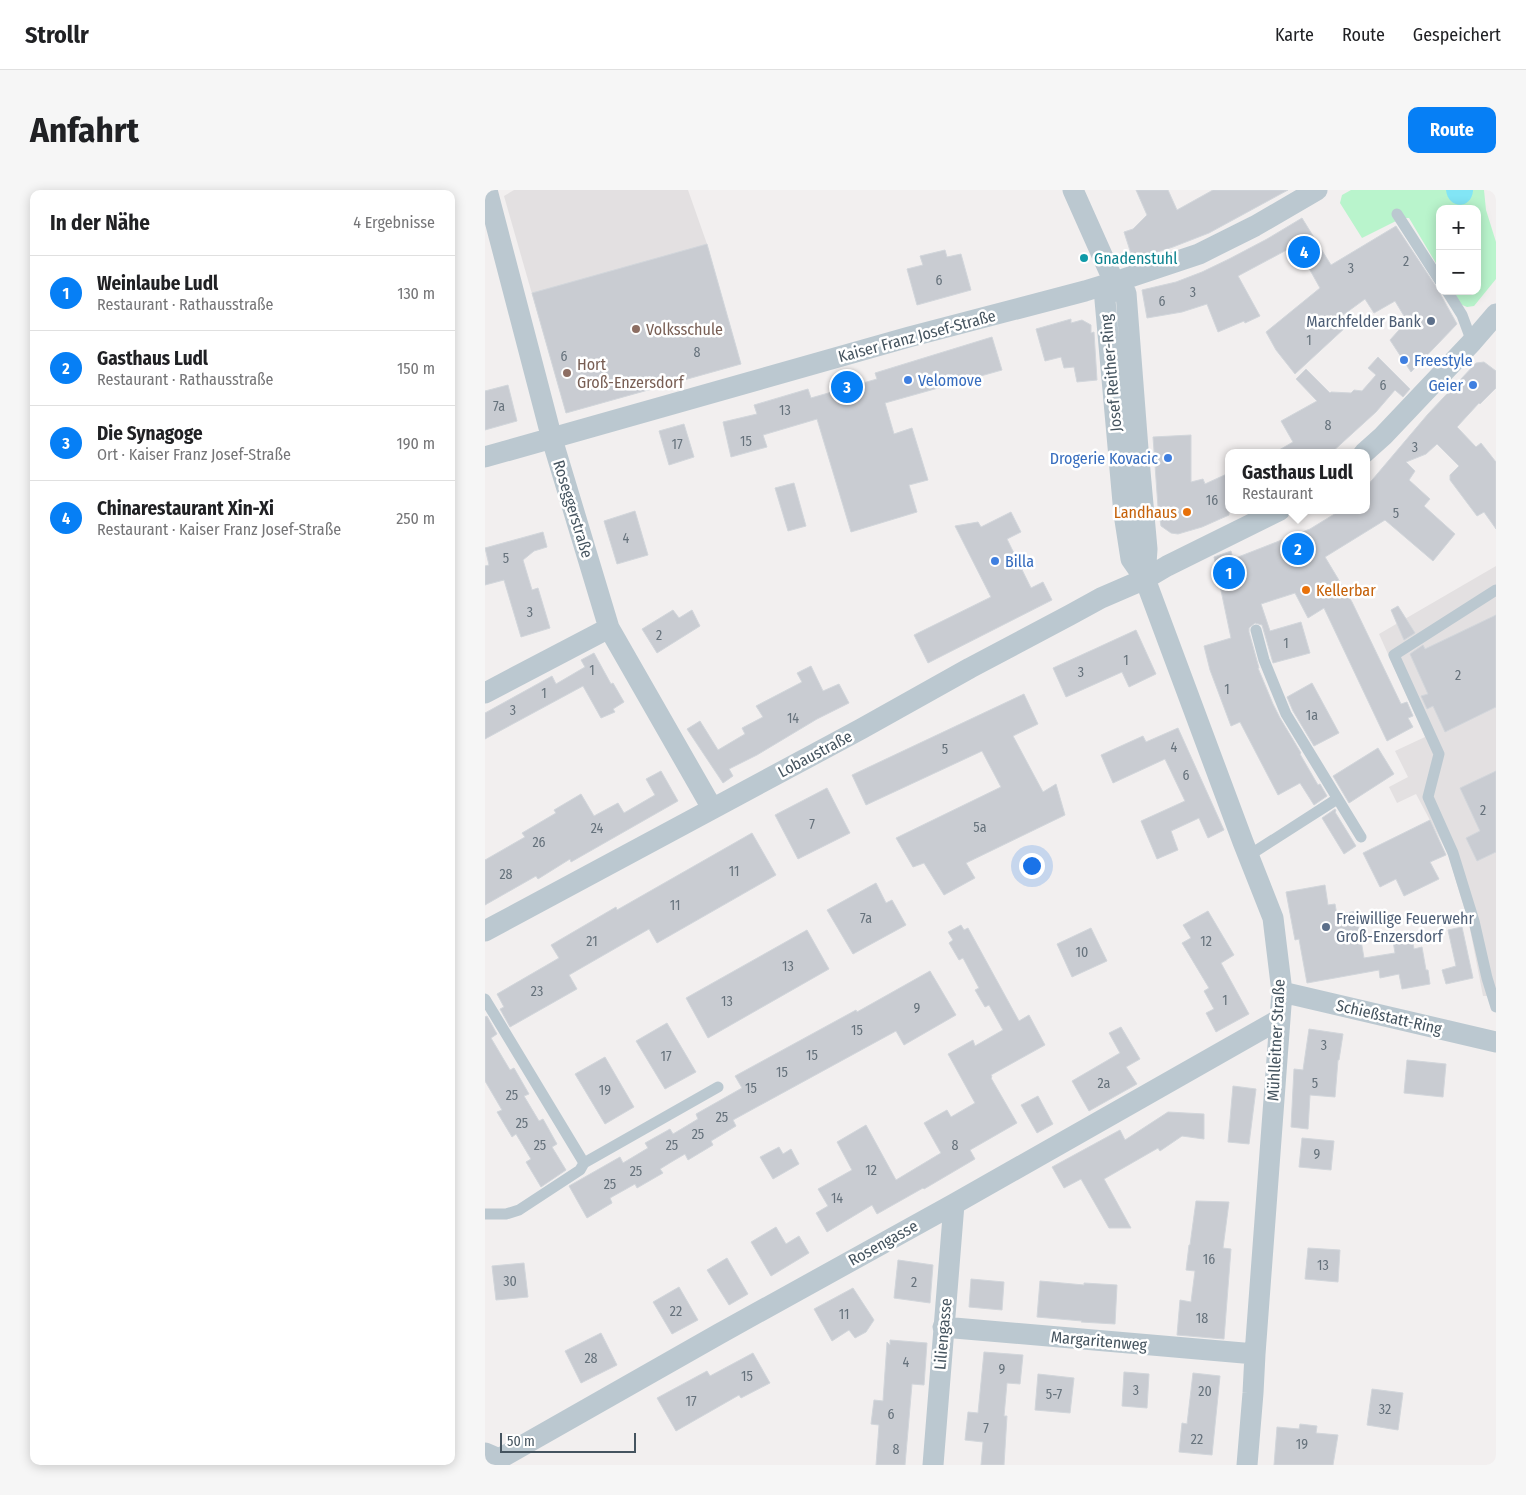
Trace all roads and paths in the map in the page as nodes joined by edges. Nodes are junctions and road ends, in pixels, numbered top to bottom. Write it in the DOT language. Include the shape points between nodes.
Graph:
graph roads {
  1 [pos="487,190"];
  2 [pos="1073,190"];
  3 [pos="1312,193"];
  4 [pos="1397,214"];
  5 [pos="1436,275"];
  6 [pos="1114,282"];
  7 [pos="1450,295"];
  8 [pos="1496,314"];
  9 [pos="1472,342"];
  10 [pos="552,439"];
  11 [pos="1368,449"];
  12 [pos="485,457"];
  13 [pos="1272,514"];
  14 [pos="1145,579"];
  15 [pos="1496,590"];
  16 [pos="609,628"];
  17 [pos="1256,630"];
  18 [pos="485,693"];
  19 [pos="1337,799"];
  20 [pos="712,808"];
  21 [pos="1361,837"];
  22 [pos="1248,856"];
  23 [pos="485,931"];
  24 [pos="1282,992"];
  25 [pos="485,999"];
  26 [pos="1496,1007"];
  27 [pos="1280,1019"];
  28 [pos="1496,1042"];
  29 [pos="718,1087"];
  30 [pos="584,1163"];
  31 [pos="954,1204"];
  32 [pos="485,1214"];
  33 [pos="943,1327"];
  34 [pos="1255,1354"];
  35 [pos="493,1459"];
  36 [pos="519,1465"];
  37 [pos="933,1465"];
  38 [pos="1247,1465"];
  1 -- 10 [label="street, Roseggerstraße"];
  2 -- 6 [label="street, Josef Reither-Ring"];
  3 -- 6 [label="street, Kaiser Franz Josef-Straße" via="1199,254"];
  4 -- 5 [label="lane"];
  6 -- 10 [label="street, Kaiser Franz Josef-Straße"];
  6 -- 14 [label="street, Josef Reither-Ring" via="1126,293 1147,549"];
  7 -- 9 [label="lane" via="1463,316"];
  8 -- 9 [label="street"];
  9 -- 11 [label="street"];
  10 -- 12 [label="street, Kaiser Franz Josef-Straße"];
  10 -- 16 [label="street, Roseggerstraße"];
  13 -- 14 [label="street, Lobaustraße"];
  14 -- 20 [label="street, Lobaustraße" via="1101,598"];
  14 -- 22 [label="street, Mühlleitner Straße"];
  15 -- 26 [label="lane" via="1394,655 1439,754 1428,797 1453,853"];
  16 -- 18 [label="street"];
  16 -- 20 [label="street, Roseggerstraße"];
  17 -- 19 [label="lane" via="1264,660 1286,714"];
  19 -- 21 [label="lane"];
  19 -- 22 [label="lane"];
  20 -- 23 [label="street, Lobaustraße"];
  22 -- 24 [label="street, Mühlleitner Straße" via="1273,918"];
  24 -- 27 [label="street, Mühlleitner Straße"];
  24 -- 28 [label="street, Schießstatt-Ring"];
  25 -- 30 [label="lane"];
  27 -- 31 [label="street, Rosengasse"];
  27 -- 34 [label="street, Mühlleitner Straße"];
  29 -- 30 [label="lane"];
  30 -- 32 [label="lane" via="580,1170 519,1210"];
  31 -- 33 [label="street, Liliengasse"];
  31 -- 35 [label="street, Rosengasse"];
  33 -- 34 [label="street, Margaritenweg"];
  33 -- 37 [label="street, Liliengasse"];
  34 -- 38 [label="street, Mühlleitner Straße"];
  35 -- 36 [label="street"];
}
